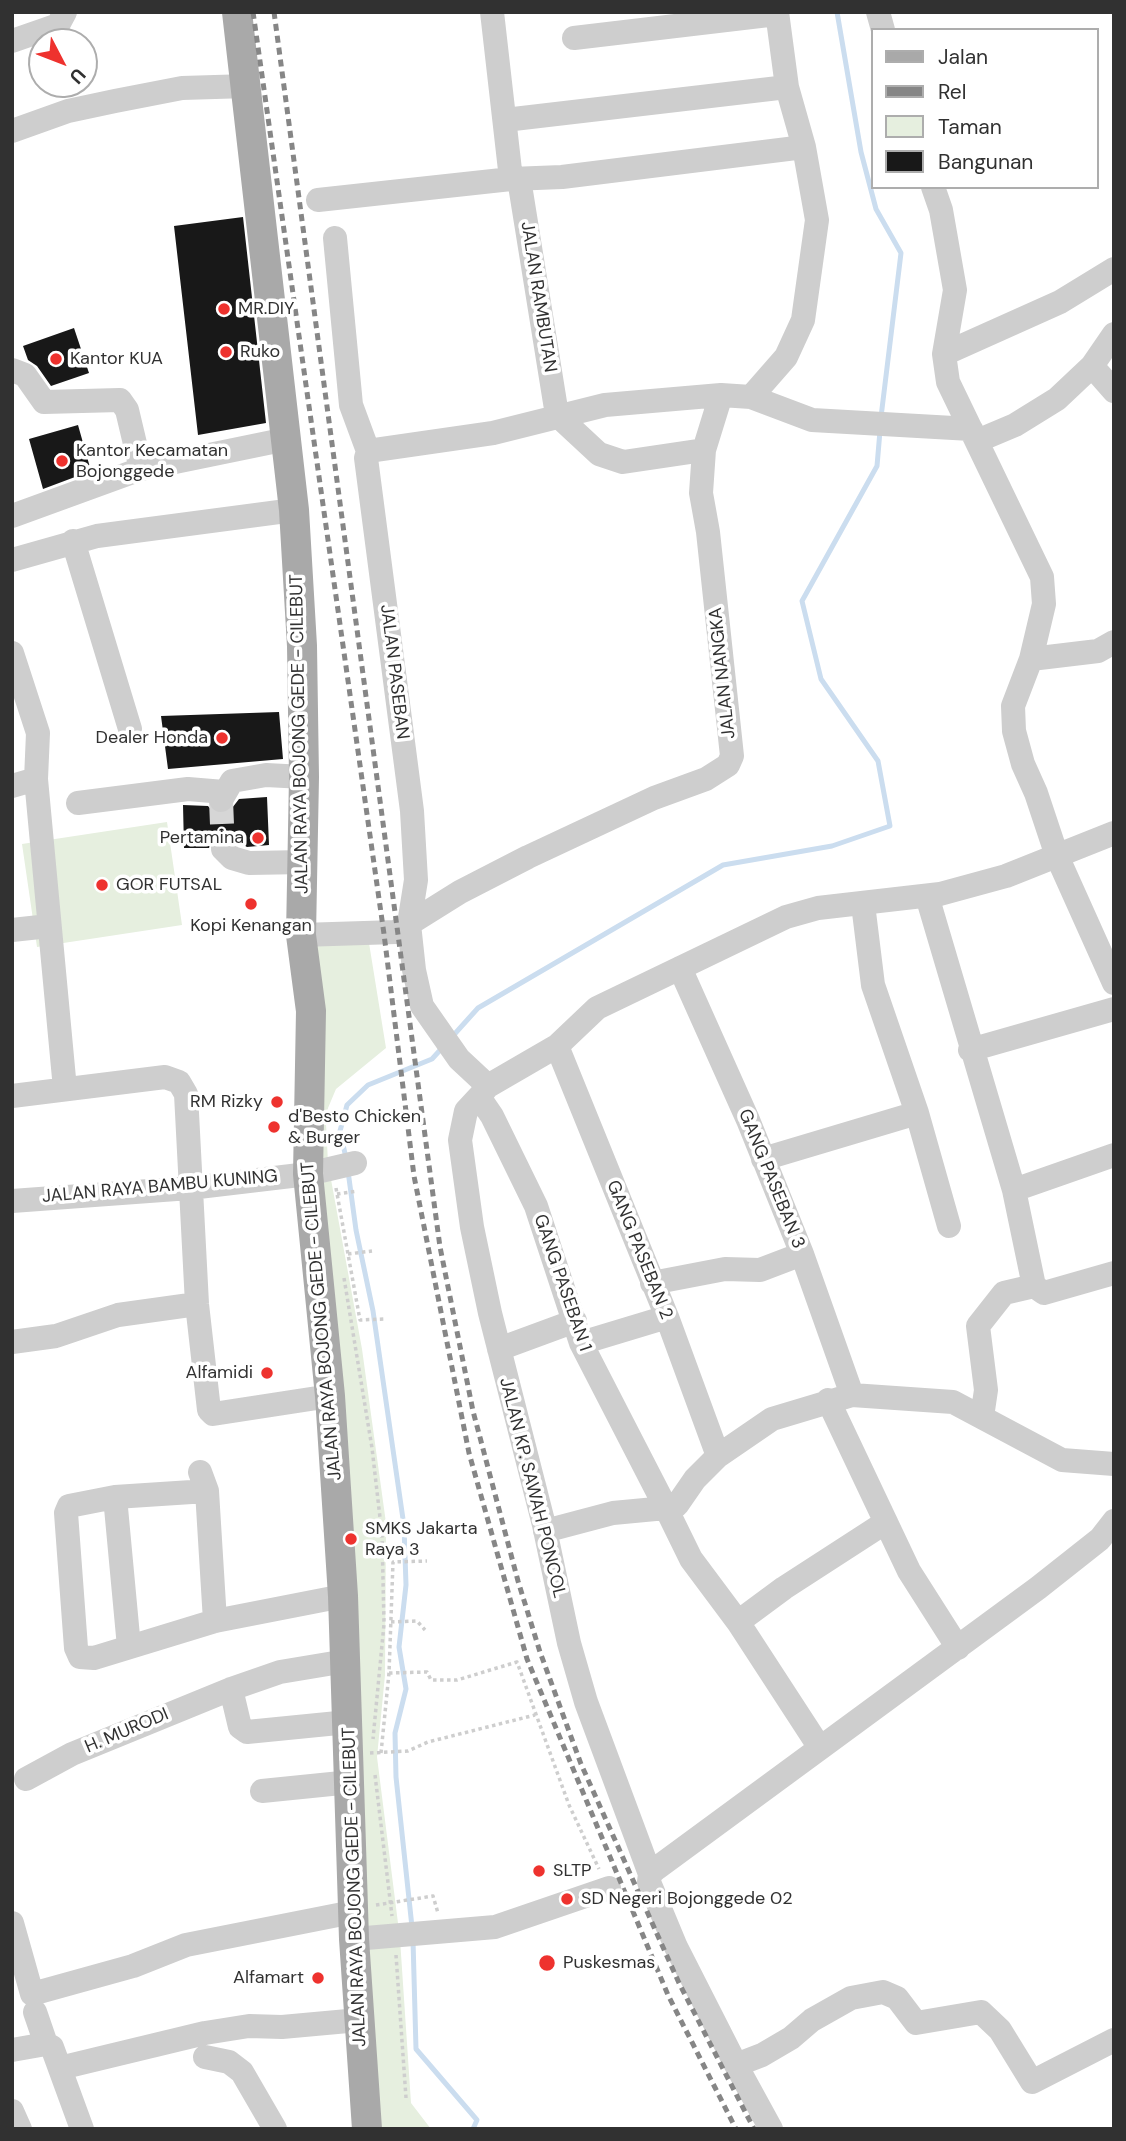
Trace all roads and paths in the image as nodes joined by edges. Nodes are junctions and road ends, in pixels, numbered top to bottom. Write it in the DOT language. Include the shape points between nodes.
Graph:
graph roads {
  1 [pos="65,12"];
  2 [pos="237,12"];
  3 [pos="492,12"];
  4 [pos="777,13"];
  5 [pos="574,38"];
  6 [pos="12,41"];
  7 [pos="248,86"];
  8 [pos="787,87"];
  9 [pos="505,120"];
  10 [pos="12,131"];
  11 [pos="804,147"];
  12 [pos="515,179"];
  13 [pos="934,189"];
  14 [pos="318,200"];
  15 [pos="335,238"];
  16 [pos="1114,269"];
  17 [pos="1114,334"];
  18 [pos="944,354"];
  19 [pos="1092,366"];
  20 [pos="12,370"];
  21 [pos="1114,391"];
  22 [pos="721,395"];
  23 [pos="751,397"];
  24 [pos="557,415"];
  25 [pos="974,435"];
  26 [pos="287,439"];
  27 [pos="704,450"];
  28 [pos="369,451"];
  29 [pos="141,469"];
  30 [pos="294,510"];
  31 [pos="12,516"];
  32 [pos="73,541"];
  33 [pos="12,560"];
  34 [pos="1114,642"];
  35 [pos="12,653"];
  36 [pos="1031,659"];
  37 [pos="130,729"];
  38 [pos="304,777"];
  39 [pos="24,782"];
  40 [pos="78,803"];
  41 [pos="1114,833"];
  42 [pos="223,849"];
  43 [pos="1057,856"];
  44 [pos="305,862"];
  45 [pos="927,896"];
  46 [pos="863,904"];
  47 [pos="409,923"];
  48 [pos="49,926"];
  49 [pos="12,930"];
  50 [pos="301,935"];
  51 [pos="680,968"];
  52 [pos="1114,983"];
  53 [pos="1114,1010"];
  54 [pos="557,1046"];
  55 [pos="970,1051"];
  56 [pos="65,1089"];
  57 [pos="483,1092"];
  58 [pos="12,1096"];
  59 [pos="917,1113"];
  60 [pos="1114,1155"];
  61 [pos="763,1159"];
  62 [pos="333,1168"];
  63 [pos="190,1188"];
  64 [pos="1014,1190"];
  65 [pos="357,1191"];
  66 [pos="337,1194"];
  67 [pos="12,1200"];
  68 [pos="949,1226"];
  69 [pos="372,1251"];
  70 [pos="348,1254"];
  71 [pos="802,1254"];
  72 [pos="342,1267"];
  73 [pos="1114,1273"];
  74 [pos="652,1283"];
  75 [pos="1034,1286"];
  76 [pos="197,1304"];
  77 [pos="667,1317"];
  78 [pos="384,1320"];
  79 [pos="578,1332"];
  80 [pos="12,1342"];
  81 [pos="499,1349"];
  82 [pos="330,1396"];
  83 [pos="840,1397"];
  84 [pos="982,1417"];
  85 [pos="718,1456"];
  86 [pos="1114,1464"];
  87 [pos="115,1497"];
  88 [pos="666,1508"];
  89 [pos="886,1521"];
  90 [pos="1114,1521"];
  91 [pos="545,1531"];
  92 [pos="427,1561"];
  93 [pos="343,1596"];
  94 [pos="215,1621"];
  95 [pos="391,1622"];
  96 [pos="738,1622"];
  97 [pos="425,1630"];
  98 [pos="129,1647"];
  99 [pos="958,1648"];
  100 [pos="346,1661"];
  101 [pos="389,1673"];
  102 [pos="231,1689"];
  103 [pos="535,1715"];
  104 [pos="348,1722"];
  105 [pos="820,1748"];
  106 [pos="26,1779"];
  107 [pos="351,1782"];
  108 [pos="262,1791"];
  109 [pos="650,1874"];
  110 [pos="608,1888"];
  111 [pos="426,1896"];
  112 [pos="390,1900"];
  113 [pos="12,1923"];
  114 [pos="354,1925"];
  115 [pos="398,1935"];
  116 [pos="35,2012"];
  117 [pos="359,2020"];
  118 [pos="1114,2040"];
  119 [pos="46,2045"];
  120 [pos="12,2050"];
  121 [pos="205,2057"];
  122 [pos="736,2065"];
  123 [pos="60,2068"];
  124 [pos="406,2098"];
  125 [pos="12,2111"];
  126 [pos="359,2124"];
  127 [pos="20,2129"];
  128 [pos="82,2129"];
  129 [pos="275,2129"];
  130 [pos="771,2129"];
  1 -- 6 [label="street" via="58,25"];
  2 -- 7 [label="main road, JALAN RAYA BOJONG GEDE - CILEBUT"];
  3 -- 9 [label="street, JALAN RAMBUTAN"];
  4 -- 5 [label="street"];
  4 -- 8 [label="street"];
  7 -- 10 [label="street" via="182,88 128,98 68,111"];
  7 -- 26 [label="main road, JALAN RAYA BOJONG GEDE - CILEBUT"];
  8 -- 9 [label="street"];
  8 -- 11 [label="street"];
  9 -- 12 [label="street, JALAN RAMBUTAN"];
  11 -- 12 [label="street"];
  11 -- 23 [label="street" via="817,220 803,320 786,357"];
  12 -- 14 [label="street"];
  12 -- 24 [label="street, JALAN RAMBUTAN"];
  13 -- 18 [label="street" via="955,290"];
  15 -- 28 [label="street, JALAN PASEBAN" via="351,405"];
  16 -- 18 [label="street" via="1060,302"];
  17 -- 19 [label="street"];
  18 -- 25 [label="street" via="948,382"];
  19 -- 21 [label="street"];
  19 -- 25 [label="street" via="1057,399 1015,425"];
  20 -- 29 [label="street" via="25,375 44,402 120,400 127,410"];
  22 -- 23 [label="street"];
  22 -- 24 [label="street" via="605,405"];
  22 -- 27 [label="street, JALAN NANGKA"];
  23 -- 25 [label="street" via="812,420"];
  24 -- 27 [label="street" via="599,454 624,462"];
  24 -- 28 [label="street" via="493,433"];
  25 -- 36 [label="street" via="1042,577 1044,604"];
  26 -- 29 [label="street"];
  26 -- 30 [label="main road, JALAN RAYA BOJONG GEDE - CILEBUT"];
  27 -- 47 [label="street, JALAN NANGKA" via="701,493 732,756 728,765 706,779 528,857"];
  28 -- 47 [label="street, JALAN PASEBAN" via="366,458 412,811 416,880"];
  29 -- 31 [label="street"];
  30 -- 32 [label="street"];
  30 -- 38 [label="main road, JALAN RAYA BOJONG GEDE - CILEBUT"];
  32 -- 33 [label="street"];
  32 -- 37 [label="street"];
  34 -- 36 [label="street" via="1098,651"];
  35 -- 39 [label="street" via="38,733"];
  36 -- 43 [label="street" via="1013,706 1014,731"];
  38 -- 40 [label="street" via="232,781 222,796 188,789"];
  38 -- 44 [label="main road, JALAN RAYA BOJONG GEDE - CILEBUT"];
  39 -- 48 [label="street"];
  41 -- 43 [label="street"];
  42 -- 44 [label="street" via="232,858 249,863"];
  43 -- 45 [label="street" via="1006,876"];
  43 -- 52 [label="street"];
  44 -- 50 [label="main road, JALAN RAYA BOJONG GEDE - CILEBUT"];
  45 -- 46 [label="street"];
  45 -- 55 [label="street"];
  46 -- 51 [label="street" via="818,908 786,917"];
  46 -- 59 [label="street" via="873,985"];
  47 -- 50 [label="street" via="384,934"];
  47 -- 57 [label="street, JALAN PASEBAN" via="422,1006"];
  48 -- 49 [label="street"];
  48 -- 56 [label="street"];
  50 -- 62 [label="main road, JALAN RAYA BOJONG GEDE - CILEBUT"];
  51 -- 54 [label="street" via="597,1008"];
  51 -- 61 [label="street, GANG PASEBAN 3"];
  53 -- 55 [label="street"];
  54 -- 57 [label="street"];
  54 -- 74 [label="street, GANG PASEBAN 2"];
  55 -- 64 [label="street"];
  56 -- 58 [label="street"];
  56 -- 63 [label="street" via="165,1077 179,1082 186,1094"];
  57 -- 79 [label="street, GANG PASEBAN 1" via="536,1206"];
  57 -- 81 [label="street, JALAN KP. SAWAH PONCOL" via="466,1111 460,1140 472,1227"];
  59 -- 61 [label="street"];
  59 -- 68 [label="street"];
  60 -- 64 [label="street"];
  61 -- 71 [label="street, GANG PASEBAN 3"];
  62 -- 63 [label="street, JALAN RAYA BAMBU KUNING"];
  62 -- 66 [label="path"];
  62 -- 82 [label="main road, JALAN RAYA BOJONG GEDE - CILEBUT"];
  63 -- 67 [label="street, JALAN RAYA BAMBU KUNING"];
  63 -- 76 [label="street"];
  64 -- 75 [label="street"];
  65 -- 66 [label="path"];
  66 -- 70 [label="path"];
  69 -- 70 [label="path"];
  70 -- 78 [label="path" via="360,1320"];
  71 -- 74 [label="street" via="760,1270 725,1269"];
  71 -- 83 [label="street, GANG PASEBAN 3"];
  72 -- 112 [label="path" via="382,1535 383,1635 372,1753"];
  73 -- 75 [label="street" via="1044,1293"];
  74 -- 77 [label="street, GANG PASEBAN 2"];
  75 -- 84 [label="street" via="1004,1293 978,1326 986,1391"];
  76 -- 80 [label="street" via="118,1315 56,1336"];
  76 -- 82 [label="street" via="213,1414"];
  77 -- 79 [label="street"];
  77 -- 85 [label="street, GANG PASEBAN 2"];
  79 -- 81 [label="street"];
  79 -- 88 [label="street, GANG PASEBAN 1"];
  81 -- 91 [label="street, JALAN KP. SAWAH PONCOL"];
  82 -- 93 [label="main road, JALAN RAYA BOJONG GEDE - CILEBUT"];
  83 -- 84 [label="street" via="953,1402"];
  83 -- 85 [label="street" via="772,1419"];
  83 -- 89 [label="street, GANG PASEBAN 3"];
  84 -- 86 [label="street" via="1062,1460"];
  85 -- 88 [label="street" via="677,1505"];
  87 -- 94 [label="street" via="203,1482"];
  87 -- 98 [label="street"];
  87 -- 98 [label="street" via="73,1504 66,1513 76,1648 85,1659"];
  88 -- 91 [label="street" via="613,1513"];
  88 -- 96 [label="street, GANG PASEBAN 1" via="691,1559"];
  89 -- 96 [label="street"];
  89 -- 99 [label="street, GANG PASEBAN 3" via="909,1571"];
  90 -- 99 [label="street" via="1100,1539"];
  91 -- 109 [label="street, JALAN KP. SAWAH PONCOL" via="586,1702"];
  92 -- 95 [label="path" via="393,1562"];
  93 -- 94 [label="street"];
  93 -- 100 [label="main road, JALAN RAYA BOJONG GEDE - CILEBUT"];
  94 -- 98 [label="street"];
  95 -- 97 [label="path" via="417,1621"];
  95 -- 101 [label="path"];
  96 -- 105 [label="street, GANG PASEBAN 1"];
  99 -- 105 [label="street"];
  100 -- 102 [label="street, H. MURODI" via="280,1672"];
  100 -- 104 [label="main road, JALAN RAYA BOJONG GEDE - CILEBUT"];
  101 -- 103 [label="path" via="428,1672 431,1680 457,1680 517,1662"];
  101 -- 103 [label="path" via="381,1753 408,1751"];
  102 -- 104 [label="street" via="240,1727 247,1732"];
  102 -- 106 [label="street, H. MURODI" via="72,1754"];
  103 -- 110 [label="path" via="569,1805"];
  104 -- 107 [label="main road, JALAN RAYA BOJONG GEDE - CILEBUT"];
  105 -- 109 [label="street"];
  107 -- 108 [label="street"];
  107 -- 114 [label="main road, JALAN RAYA BOJONG GEDE - CILEBUT"];
  109 -- 122 [label="street, JALAN KP. SAWAH PONCOL" via="649,1882 676,1947"];
  110 -- 115 [label="street" via="495,1927"];
  111 -- 112 [label="path"];
  112 -- 115 [label="path"];
  113 -- 114 [label="street" via="32,1994 186,1945"];
  114 -- 115 [label="street"];
  114 -- 117 [label="main road, JALAN RAYA BOJONG GEDE - CILEBUT"];
  115 -- 124 [label="path"];
  116 -- 119 [label="street"];
  117 -- 123 [label="street" via="249,2025"];
  117 -- 126 [label="main road, JALAN RAYA BOJONG GEDE - CILEBUT"];
  118 -- 122 [label="street" via="1032,2082 1000,2030 981,2012 916,2023 897,1998 883,1992 851,1998 790,2038"];
  119 -- 120 [label="street"];
  119 -- 123 [label="street" via="55,2053"];
  121 -- 129 [label="street" via="229,2062 242,2072"];
  122 -- 130 [label="street, JALAN KP. SAWAH PONCOL"];
  123 -- 128 [label="street"];
  125 -- 127 [label="street"];
}
